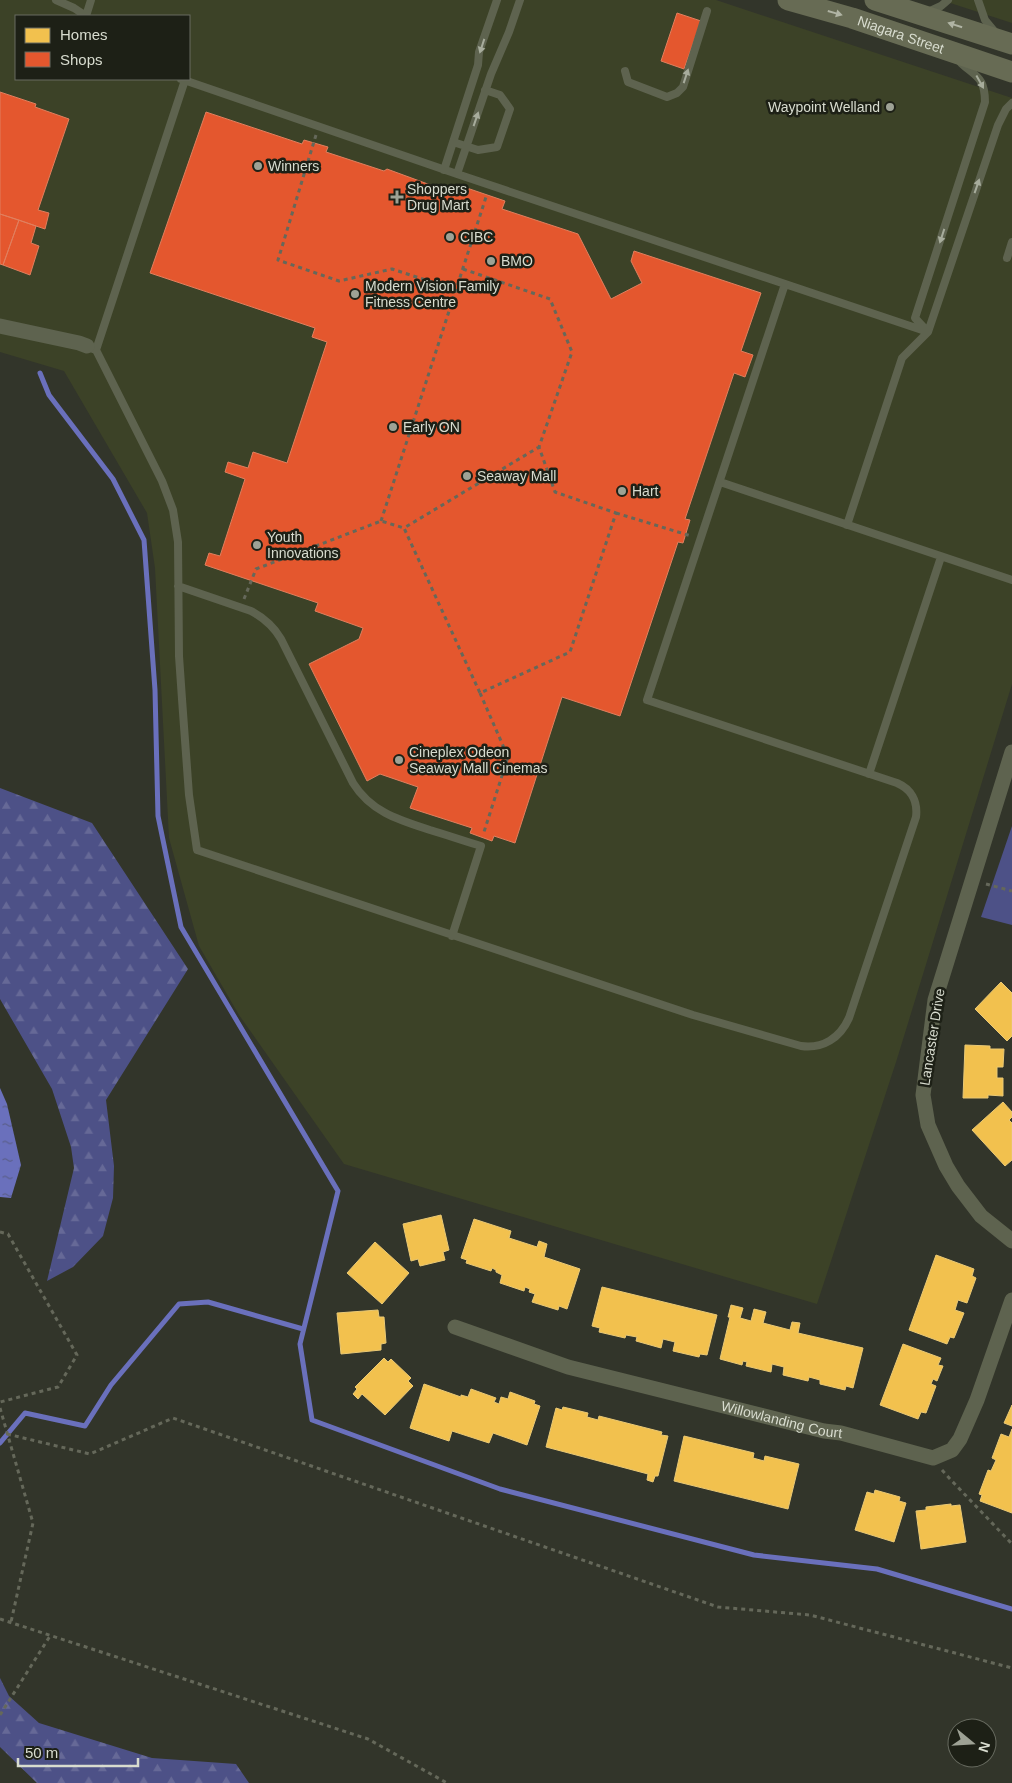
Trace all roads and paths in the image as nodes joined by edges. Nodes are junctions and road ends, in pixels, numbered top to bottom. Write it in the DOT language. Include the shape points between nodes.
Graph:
graph roads {
  1 [pos="56,0"];
  2 [pos="91,0"];
  3 [pos="497,0"];
  4 [pos="520,0"];
  5 [pos="788,0"];
  6 [pos="948,0"];
  7 [pos="978,0"];
  8 [pos="885,2"];
  9 [pos="707,11"];
  10 [pos="84,15"];
  11 [pos="86,15"];
  12 [pos="1012,43"];
  13 [pos="944,49"];
  14 [pos="625,71"];
  15 [pos="1012,72"];
  16 [pos="183,80"];
  17 [pos="186,80"];
  18 [pos="486,90"];
  19 [pos="1012,103"];
  20 [pos="319,126"];
  21 [pos="453,142"];
  22 [pos="466,147"];
  23 [pos="444,170"];
  24 [pos="457,174"];
  25 [pos="489,185"];
  26 [pos="1012,242"];
  27 [pos="1007,258"];
  28 [pos="463,269"];
  29 [pos="785,284"];
  30 [pos="456,290"];
  31 [pos="0,326"];
  32 [pos="928,332"];
  33 [pos="91,348"];
  34 [pos="539,446"];
  35 [pos="720,482"];
  36 [pos="616,514"];
  37 [pos="381,521"];
  38 [pos="846,524"];
  39 [pos="404,528"];
  40 [pos="701,539"];
  41 [pos="941,557"];
  42 [pos="1012,580"];
  43 [pos="178,586"];
  44 [pos="241,607"];
  45 [pos="480,693"];
  46 [pos="1012,752"];
  47 [pos="869,774"];
  48 [pos="481,846"];
  49 [pos="973,880"];
  50 [pos="1012,891"];
  51 [pos="452,936"];
  52 [pos="0,1232"];
  53 [pos="1012,1241"];
  54 [pos="1012,1300"];
  55 [pos="455,1327"];
  56 [pos="0,1402"];
  57 [pos="0,1408"];
  58 [pos="7,1434"];
  59 [pos="933,1458"];
  60 [pos="1012,1544"];
  61 [pos="0,1619"];
  62 [pos="11,1622"];
  63 [pos="50,1636"];
  64 [pos="1012,1668"];
  65 [pos="0,1715"];
  66 [pos="447,1783"];
  1 -- 10 [label="lane"];
  2 -- 11 [label="lane"];
  3 -- 21 [label="lane, one-way"];
  4 -- 18 [label="lane"];
  5 -- 13 [label="main road, Niagara Street, one-way"];
  6 -- 8 [label="lane" via="927,12"];
  7 -- 12 [label="lane" via="992,31"];
  12 -- 8 [label="main road, Niagara Street, one-way"];
  14 -- 9 [label="lane, one-way" via="628,82 667,97 677,93 683,86"];
  13 -- 15 [label="main road, Niagara Street"];
  13 -- 32 [label="lane, one-way" via="978,77 985,102 915,318"];
  16 -- 33 [label="lane"];
  17 -- 20 [label="lane"];
  22 -- 18 [label="lane, one-way"];
  18 -- 22 [label="lane" via="500,95 510,109 497,147 478,150"];
  32 -- 19 [label="lane, one-way" via="998,125"];
  20 -- 23 [label="lane"];
  20 -- 30 [label="path" via="278,260 340,281 392,269"];
  21 -- 22 [label="lane"];
  21 -- 23 [label="lane"];
  22 -- 24 [label="lane"];
  23 -- 24 [label="lane"];
  24 -- 25 [label="lane"];
  25 -- 28 [label="path"];
  25 -- 29 [label="lane"];
  26 -- 27 [label="lane"];
  28 -- 30 [label="path"];
  28 -- 34 [label="path" via="550,299 572,352"];
  29 -- 32 [label="lane"];
  29 -- 35 [label="lane"];
  30 -- 37 [label="path"];
  31 -- 33 [label="street"];
  32 -- 38 [label="lane" via="902,358"];
  33 -- 43 [label="lane" via="162,481 173,510 178,542"];
  34 -- 36 [label="path" via="555,492"];
  34 -- 39 [label="path"];
  35 -- 38 [label="lane"];
  35 -- 40 [label="lane"];
  36 -- 40 [label="path"];
  36 -- 45 [label="path" via="570,652"];
  37 -- 39 [label="path"];
  37 -- 44 [label="path" via="256,569"];
  38 -- 41 [label="lane"];
  39 -- 45 [label="path"];
  40 -- 47 [label="lane" via="647,700"];
  41 -- 42 [label="lane"];
  41 -- 47 [label="lane"];
  43 -- 44 [label="lane"];
  43 -- 51 [label="lane" via="182,699 197,850"];
  44 -- 48 [label="lane" via="264,619 279,635 353,783 366,799 396,818"];
  45 -- 48 [label="path" via="508,757"];
  46 -- 49 [label="street, Lancaster Drive"];
  47 -- 51 [label="lane" via="907,788 915,800 916,814 849,1018 840,1034 825,1043 801,1046 693,1016"];
  48 -- 51 [label="lane"];
  49 -- 50 [label="path"];
  49 -- 53 [label="street, Lancaster Drive" via="935,1000 923,1095 928,1125 958,1186 981,1216"];
  52 -- 56 [label="path" via="8,1234 77,1355 58,1387"];
  54 -- 59 [label="street" via="960,1439 952,1450"];
  55 -- 59 [label="street, Willowlanding Court" via="577,1370"];
  57 -- 58 [label="path"];
  58 -- 62 [label="path" via="33,1523"];
  58 -- 64 [label="path" via="90,1454 173,1418 718,1607 810,1615"];
  59 -- 60 [label="path"];
  61 -- 62 [label="path"];
  62 -- 63 [label="path"];
  63 -- 65 [label="path"];
  63 -- 66 [label="path" via="368,1739"];
}
